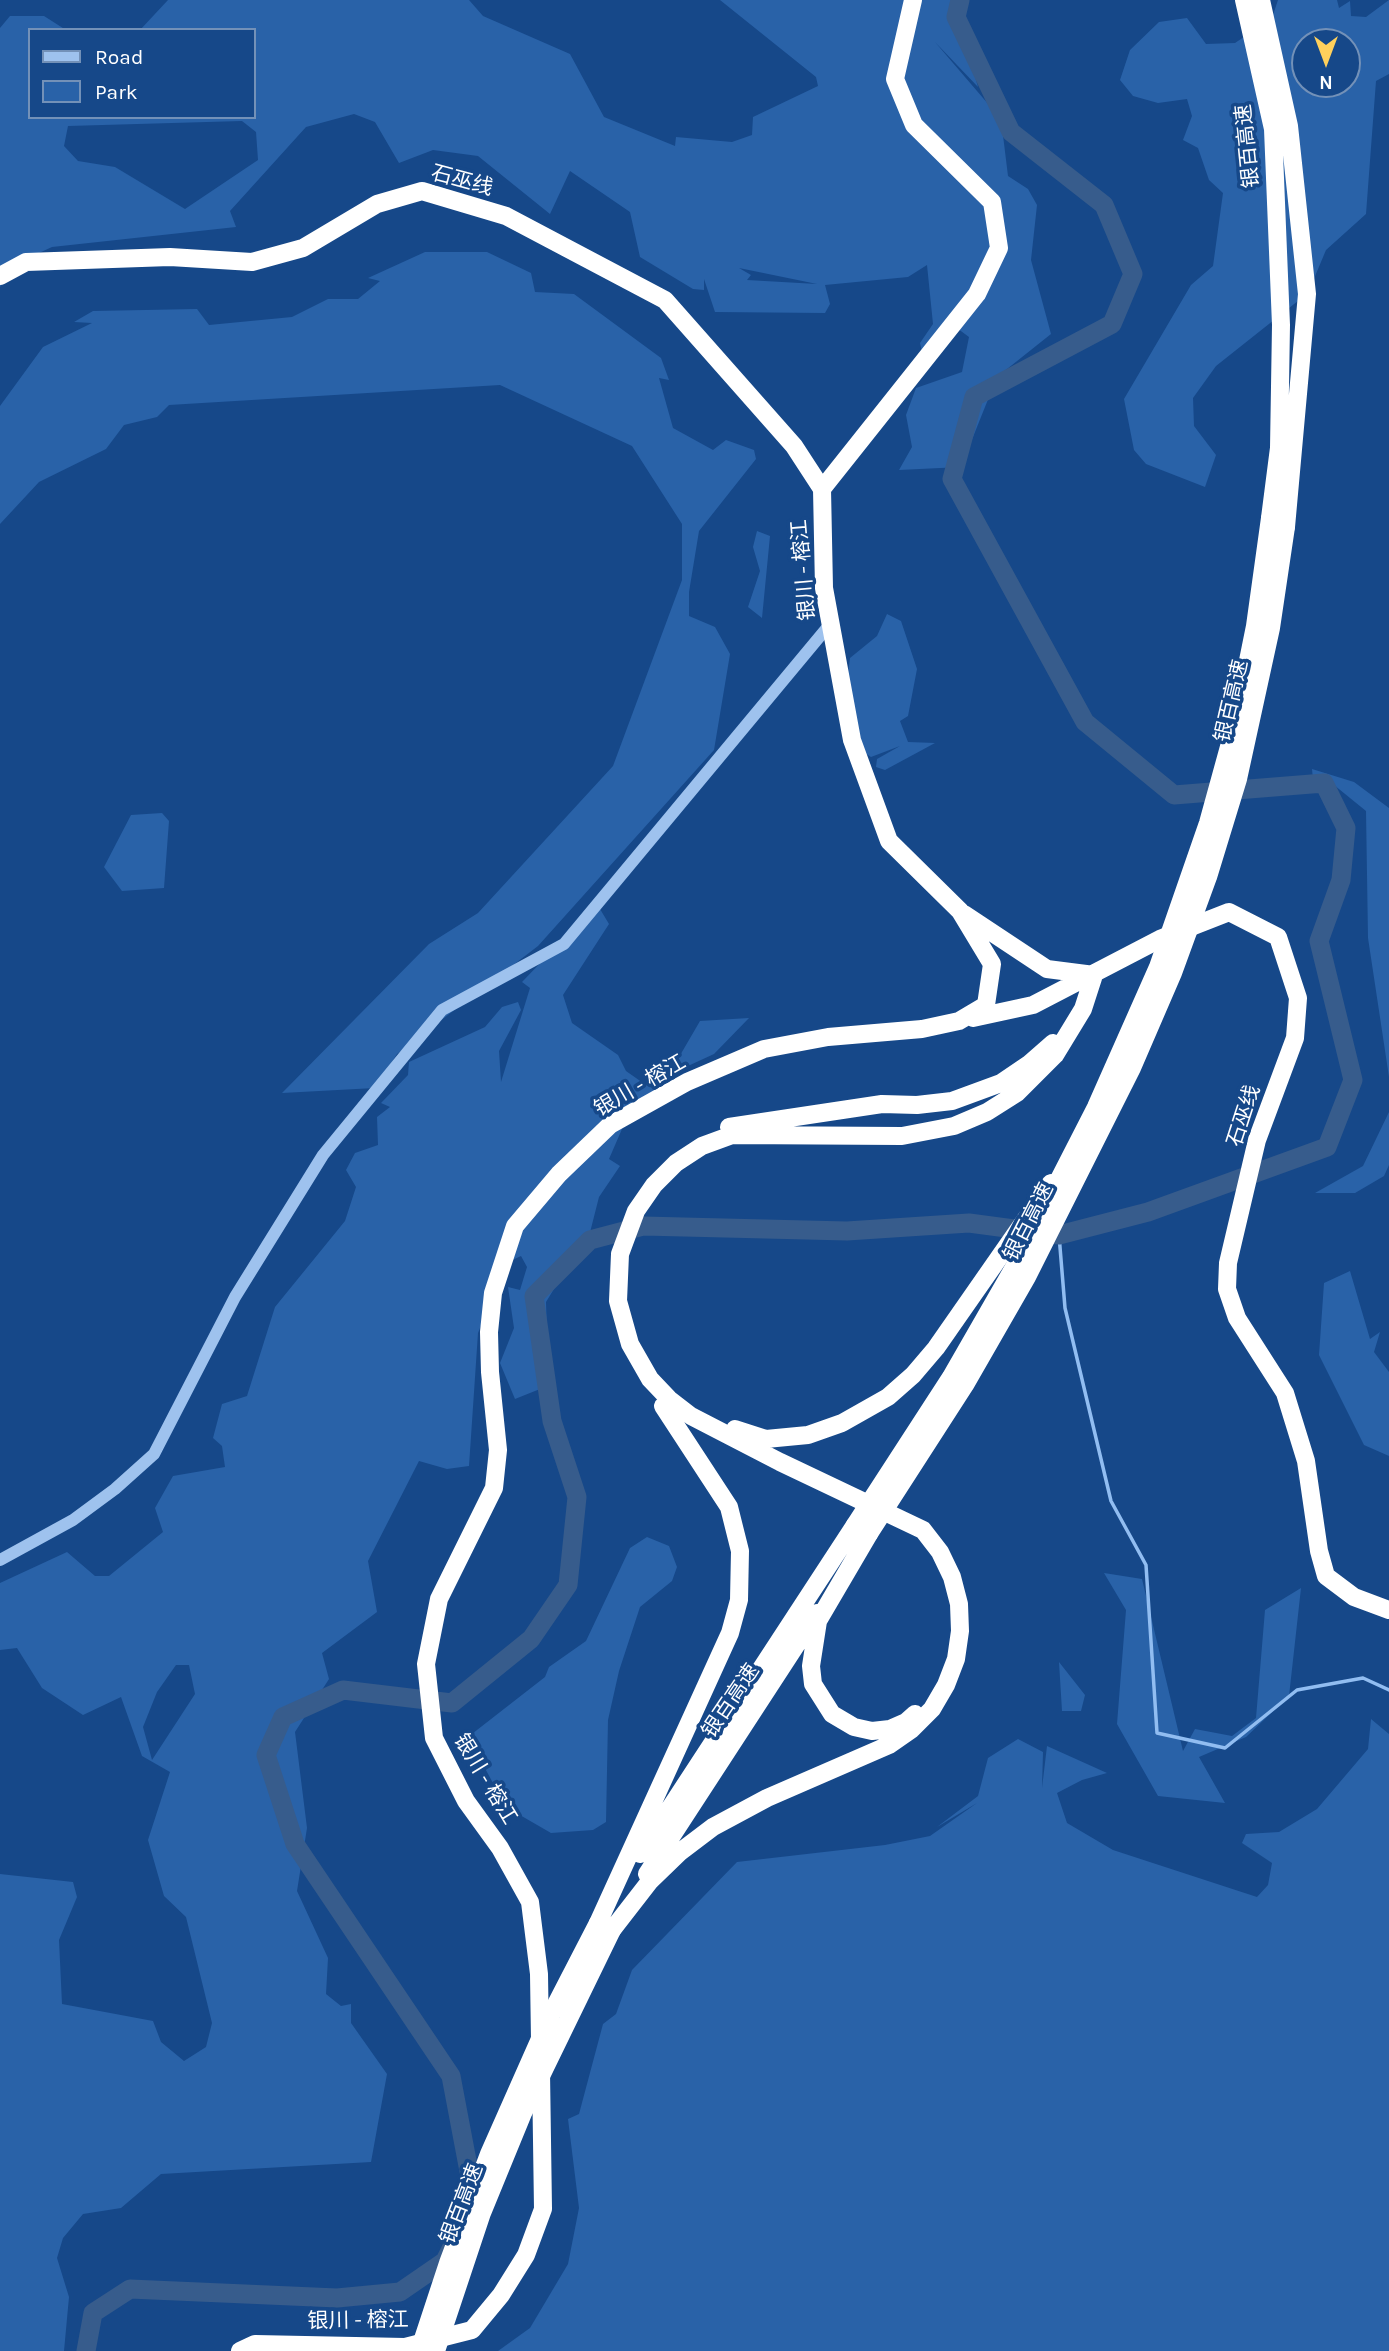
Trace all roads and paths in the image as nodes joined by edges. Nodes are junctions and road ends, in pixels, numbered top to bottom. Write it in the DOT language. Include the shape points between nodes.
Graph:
graph roads {
  1 [pos="913,0"];
  2 [pos="1244,0"];
  3 [pos="1261,0"];
  4 [pos="0,276"];
  5 [pos="822,489"];
  6 [pos="1278,523"];
  7 [pos="831,624"];
  8 [pos="960,911"];
  9 [pos="1094,975"];
  10 [pos="959,1021"];
  11 [pos="1072,1152"];
  12 [pos="632,1208"];
  13 [pos="613,1285"];
  14 [pos="663,1406"];
  15 [pos="691,1416"];
  16 [pos="862,1530"];
  17 [pos="0,1560"];
  18 [pos="1389,1611"];
  19 [pos="605,1926"];
  20 [pos="240,2351"];
  21 [pos="419,2351"];
  22 [pos="436,2351"];
  1 -- 5 [label="highway, 银川 - 榕江" via="895,79 914,124 992,202 999,248 977,294"];
  2 -- 6 [label="highway, 银百高速" via="1273,129 1281,325"];
  3 -- 6 [label="highway, 银百高速" via="1289,126 1307,294"];
  4 -- 5 [label="highway, 石巫线" via="26,262 170,257 252,262 303,248 377,204 422,191 506,216 665,300 794,446"];
  5 -- 7 [label="highway, 银川 - 榕江" via="824,589"];
  6 -- 11 [label="highway, 银百高速, bridge" via="1246,676 1208,823 1153,979"];
  6 -- 16 [label="highway, 银百高速, bridge" via="1271,628 1238,779 1208,877 1158,1009 1110,1114 1020,1288 940,1425"];
  7 -- 8 [label="highway, 银川 - 榕江" via="852,740 889,841"];
  7 -- 17 [label="street" via="564,944 442,1010 323,1155 234,1297 154,1454 73,1521"];
  8 -- 9 [label="highway" via="1047,969"];
  8 -- 10 [label="highway, 银川 - 榕江" via="992,964 986,1005"];
  9 -- 10 [label="highway" via="1033,1005"];
  9 -- 12 [label="highway" via="1081,1004 1042,1054 985,1090 952,1101 882,1104 730,1126 684,1146 658,1167"];
  9 -- 12 [label="highway" via="1083,1009 1044,1069 987,1112 920,1134 732,1135 702,1146 676,1163"];
  9 -- 18 [label="highway, 石巫线" via="1160,939 1229,912 1278,937 1298,998 1295,1038 1258,1140 1228,1263 1227,1289 1237,1318 1285,1393 1306,1461 1318,1551 1326,1576 1354,1597"];
  10 -- 20 [label="highway, 银川 - 榕江" via="764,1049 687,1082 610,1125 559,1174 515,1226 493,1293 489,1332 498,1450 494,1488 439,1599 426,1664 434,1738 466,1801 500,1848 530,1902 539,1975 543,2209 526,2255 472,2330 405,2347 255,2344"];
  11 -- 15 [label="highway, bridge" via="930,1355 901,1387 873,1407 825,1430 790,1439 766,1439"];
  11 -- 16 [label="highway, 银百高速, bridge" via="981,1326"];
  12 -- 13 [label="highway" via="611,1252"];
  13 -- 14 [label="highway" via="612,1318 621,1348"];
  13 -- 15 [label="highway" via="635,1356 659,1390"];
  14 -- 16 [label="highway" via="687,1424 775,1470 918,1537 932,1556 950,1605 947,1657 932,1693 916,1713 898,1726 881,1730 863,1730 838,1719 820,1700 812,1675 818,1621"];
  14 -- 19 [label="highway" via="729,1507 740,1551 739,1600 730,1633"];
  15 -- 19 [label="highway" via="923,1530 952,1577 961,1618 959,1645 946,1685 932,1709 912,1729 889,1745 713,1827 680,1852"];
  16 -- 19 [label="highway, 银百高速" via="691,1802"];
  19 -- 21 [label="highway, 银百高速, bridge" via="551,2014 498,2130"];
  19 -- 22 [label="highway, 银百高速, bridge" via="482,2213"];
}
